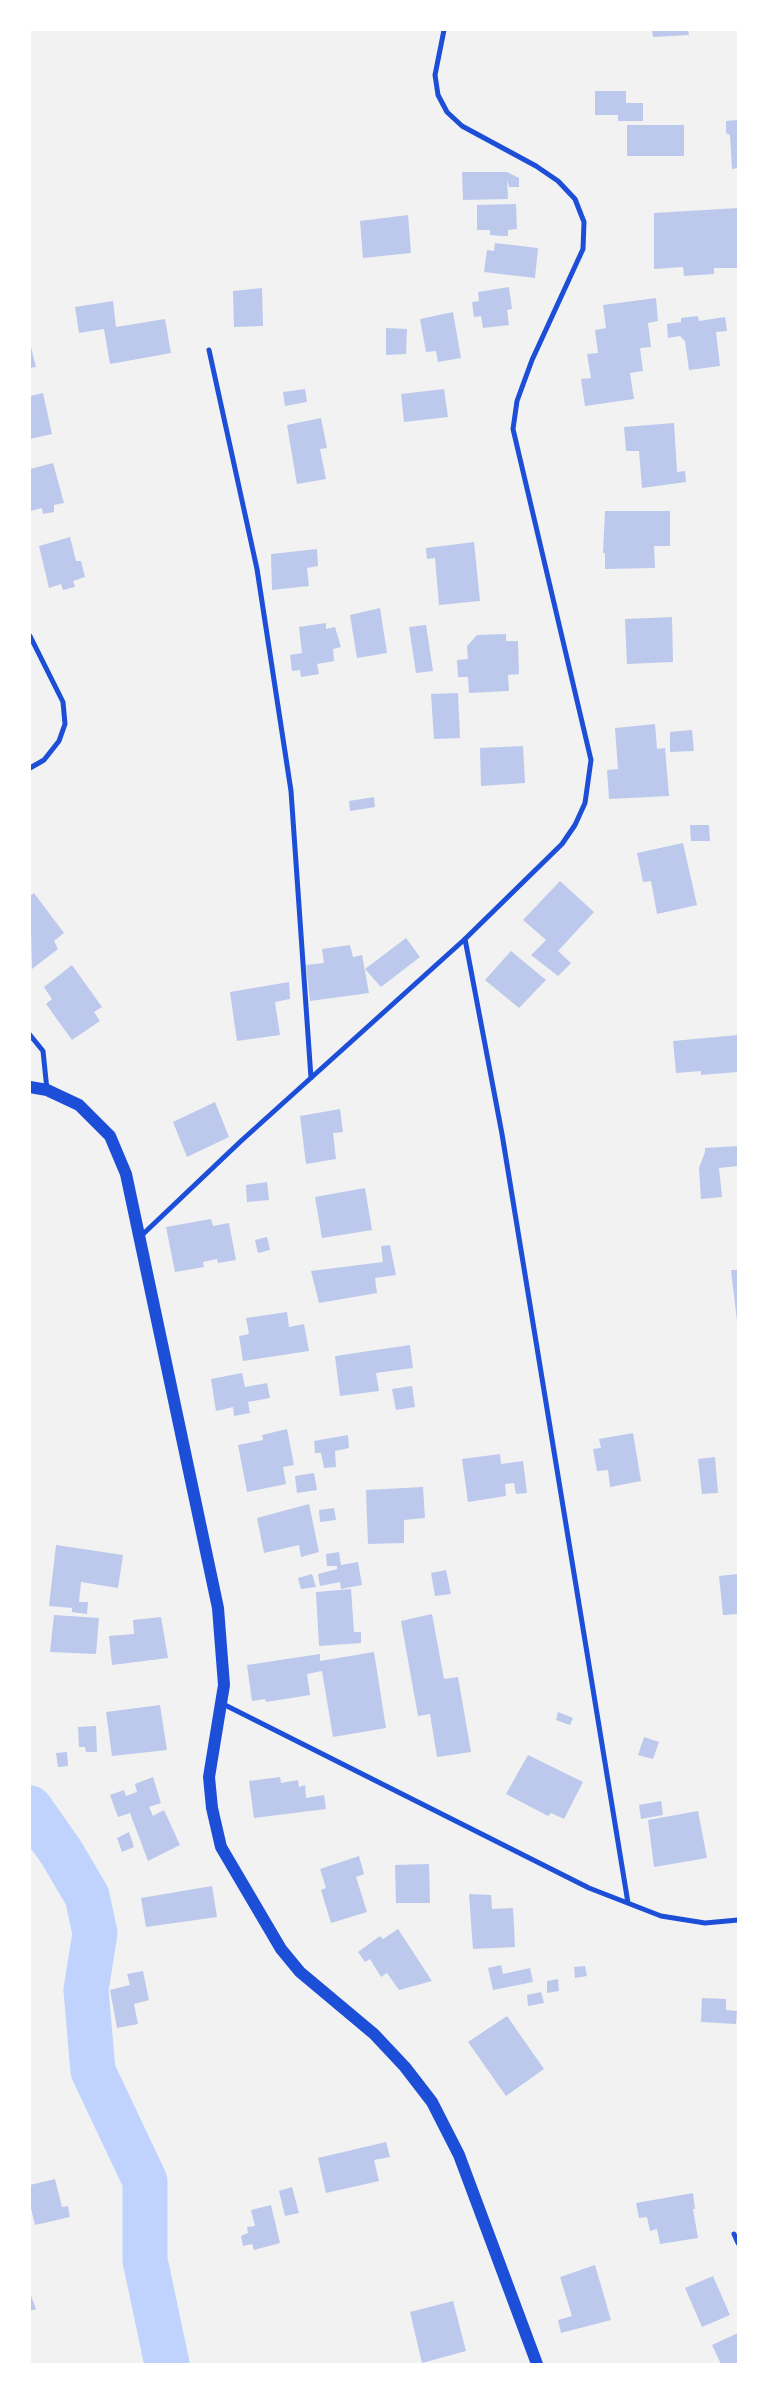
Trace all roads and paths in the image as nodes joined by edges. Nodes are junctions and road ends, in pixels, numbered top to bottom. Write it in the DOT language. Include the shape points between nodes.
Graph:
graph roads {
  1 [pos="444,30"];
  2 [pos="209,350"];
  3 [pos="30,636"];
  4 [pos="30,768"];
  5 [pos="465,939"];
  6 [pos="30,1035"];
  7 [pos="311,1078"];
  8 [pos="30,1088"];
  9 [pos="47,1090"];
  10 [pos="141,1236"];
  11 [pos="222,1704"];
  12 [pos="628,1903"];
  13 [pos="738,1920"];
  14 [pos="734,2234"];
  15 [pos="738,2243"];
  16 [pos="538,2364"];
  1 -- 5 [label="street" via="435,75 438,95 447,112 462,126 558,181 575,199 584,222 583,249 532,360 517,401 513,429 591,760 589,783 585,803 562,844"];
  2 -- 7 [label="street" via="257,569 291,791"];
  3 -- 4 [label="street" via="63,702 65,724 59,741 44,760"];
  5 -- 7 [label="street"];
  5 -- 12 [label="street" via="502,1134"];
  6 -- 9 [label="street" via="43,1051"];
  7 -- 10 [label="street"];
  8 -- 9 [label="main road"];
  9 -- 10 [label="main road" via="79,1105 110,1136 126,1174"];
  10 -- 11 [label="main road" via="218,1608 224,1685"];
  11 -- 12 [label="street" via="589,1888"];
  11 -- 16 [label="main road" via="209,1777 221,1847 281,1950 300,1972 374,2034 432,2102 460,2155"];
  12 -- 13 [label="street" via="660,1916 696,1921"];
  14 -- 15 [label="street"];
}
